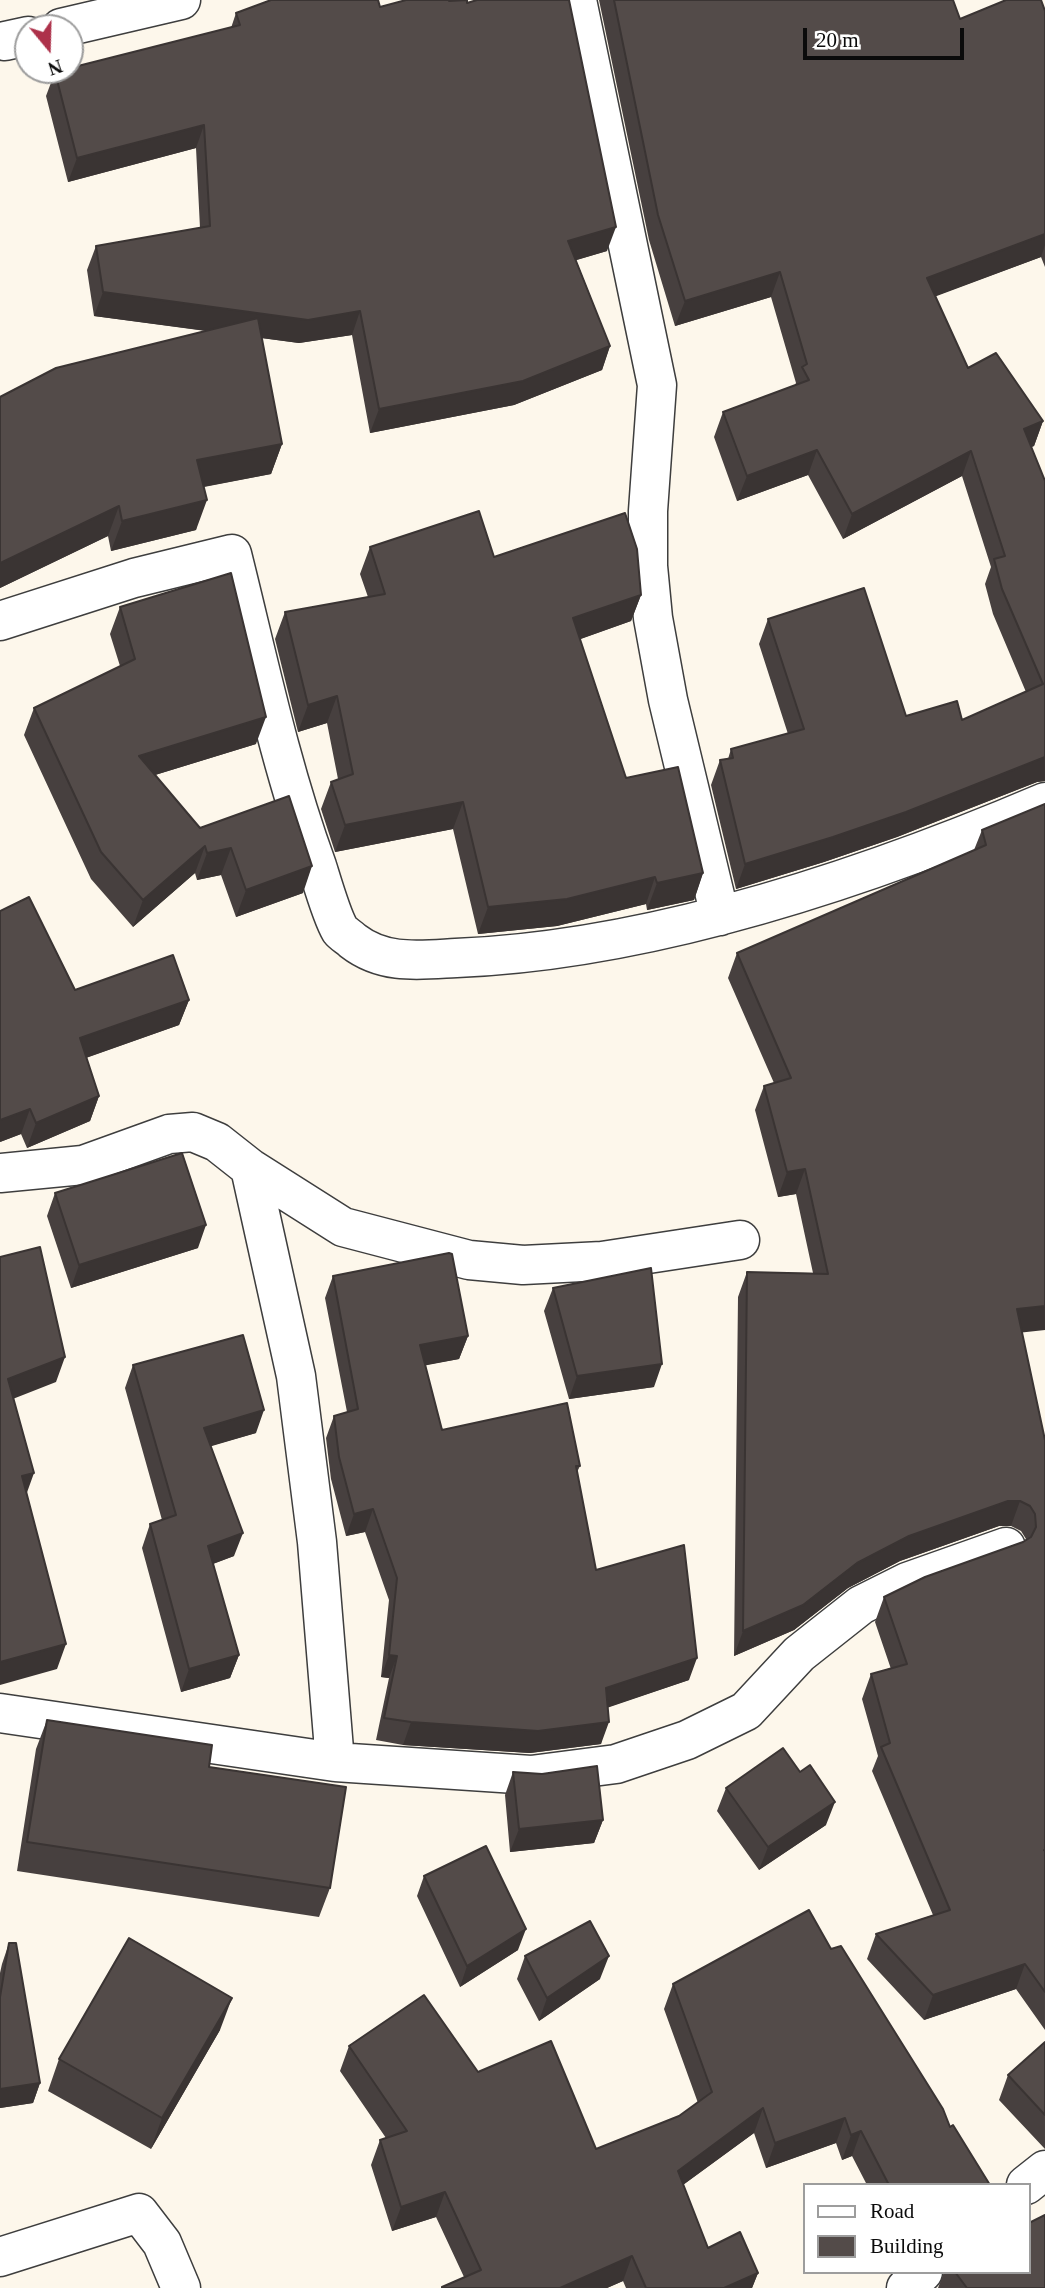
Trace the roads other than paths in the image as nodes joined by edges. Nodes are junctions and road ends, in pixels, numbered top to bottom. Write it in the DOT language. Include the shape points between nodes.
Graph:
graph roads {
  1 [pos="181,0"];
  2 [pos="577,0"];
  3 [pos="84,23"];
  4 [pos="0,621"];
  5 [pos="1045,802"];
  6 [pos="720,916"];
  7 [pos="250,1168"];
  8 [pos="0,1173"];
  9 [pos="740,1240"];
  10 [pos="1006,1547"];
  11 [pos="0,1713"];
  12 [pos="335,1762"];
  13 [pos="1045,2170"];
  14 [pos="1029,2183"];
  15 [pos="0,2257"];
  16 [pos="921,2274"];
  17 [pos="181,2288"];
  18 [pos="906,2288"];
  1 -- 3 [label="street"];
  2 -- 6 [label="street" via="657,385 648,512 653,618"];
  4 -- 6 [label="street" via="134,578 232,554 305,834 340,931 366,951 404,960 487,957 560,949"];
  5 -- 6 [label="street" via="861,873"];
  7 -- 8 [label="street" via="217,1142 193,1132 169,1134 83,1165"];
  7 -- 9 [label="street" via="343,1227 469,1259 523,1265 602,1261"];
  7 -- 12 [label="street" via="296,1376 317,1542"];
  10 -- 12 [label="street" via="861,1605 799,1654 746,1711 687,1740 616,1764 531,1775"];
  11 -- 12 [label="street"];
  13 -- 14 [label="street"];
  15 -- 17 [label="street" via="139,2213 162,2243"];
  16 -- 18 [label="street"];
}
